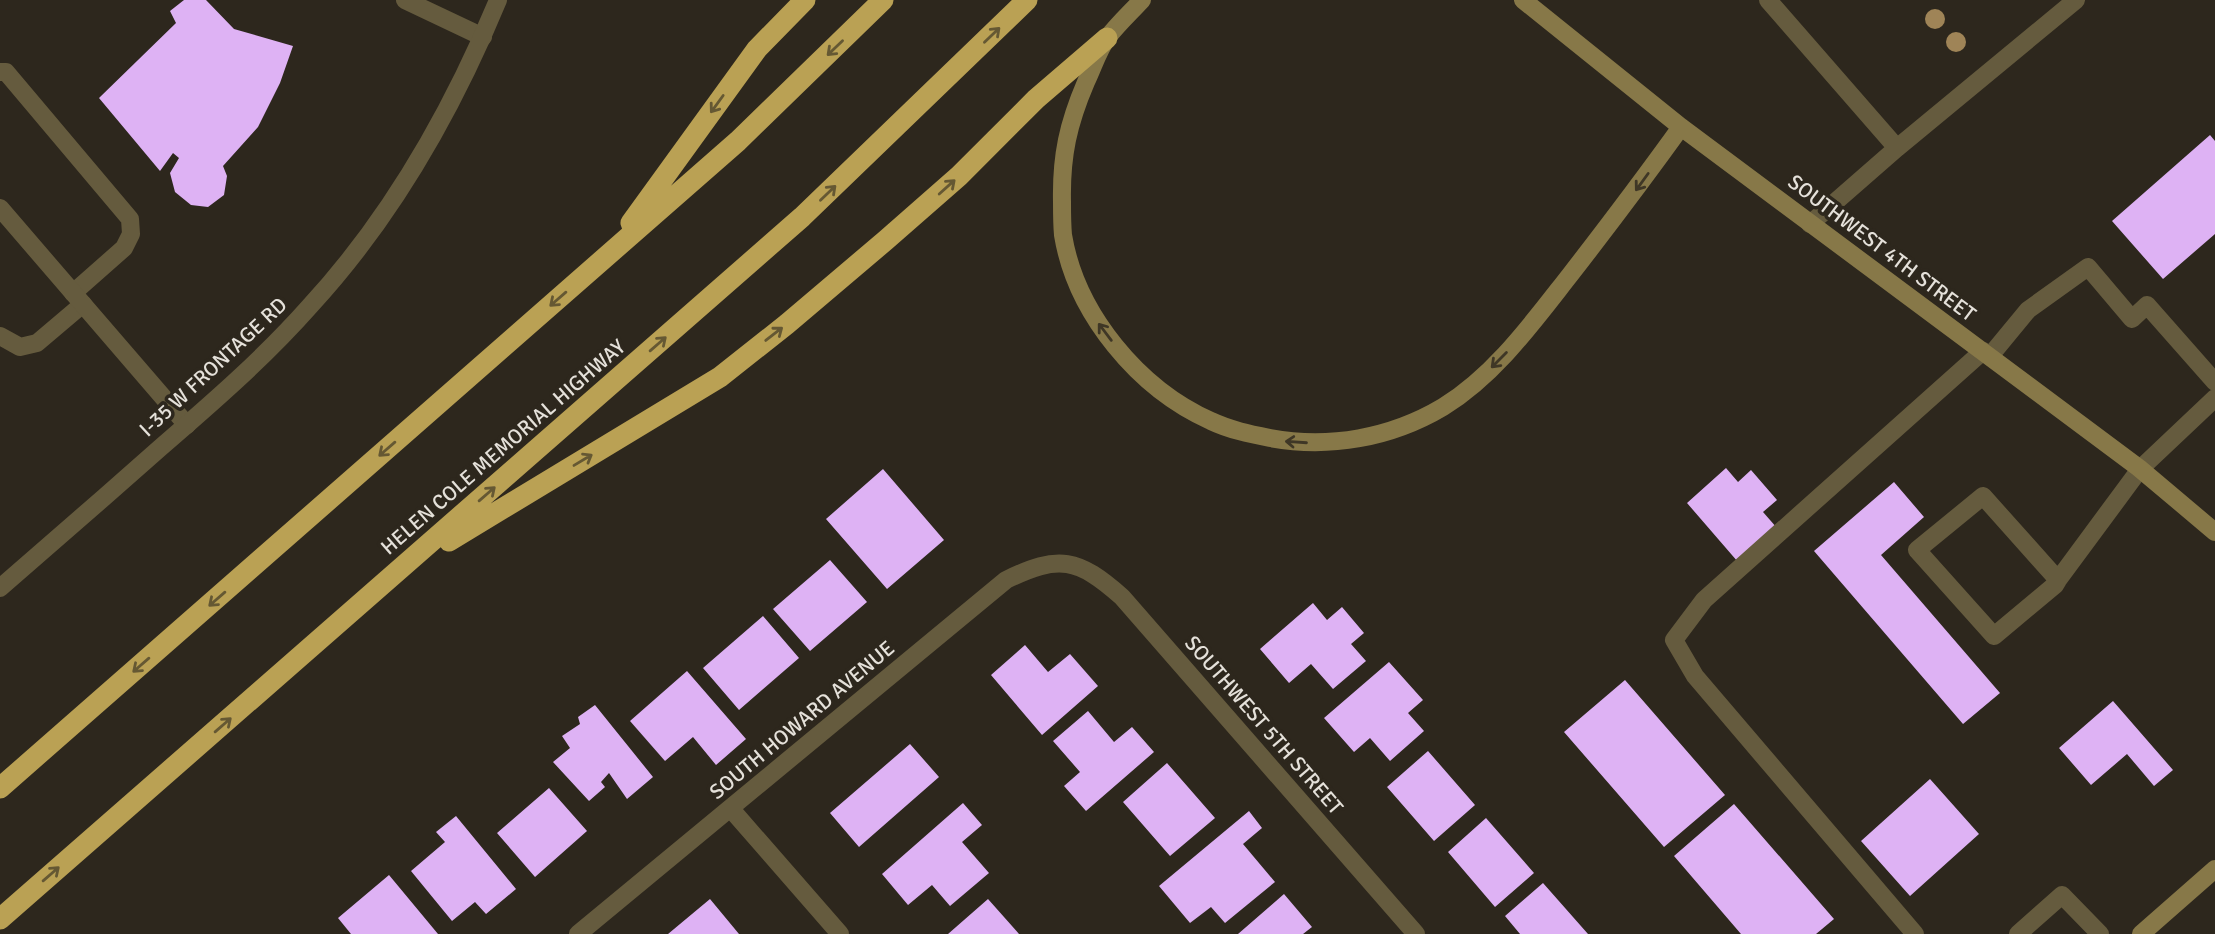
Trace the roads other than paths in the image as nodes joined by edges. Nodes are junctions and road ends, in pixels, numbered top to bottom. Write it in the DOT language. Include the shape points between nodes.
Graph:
graph roads {
  1 [pos="405,0"];
  2 [pos="498,0"];
  3 [pos="805,0"];
  4 [pos="883,0"];
  5 [pos="1027,0"];
  6 [pos="1142,0"];
  7 [pos="1523,0"];
  8 [pos="1768,0"];
  9 [pos="2076,0"];
  10 [pos="483,37"];
  11 [pos="1107,38"];
  12 [pos="0,72"];
  13 [pos="1681,127"];
  14 [pos="1897,148"];
  15 [pos="0,208"];
  16 [pos="1810,224"];
  17 [pos="610,254"];
  18 [pos="78,299"];
  19 [pos="0,336"];
  20 [pos="1987,354"];
  21 [pos="2215,383"];
  22 [pos="2215,398"];
  23 [pos="187,425"];
  24 [pos="2140,469"];
  25 [pos="2215,531"];
  26 [pos="1065,562"];
  27 [pos="399,571"];
  28 [pos="2058,580"];
  29 [pos="0,588"];
  30 [pos="0,788"];
  31 [pos="731,809"];
  32 [pos="2215,869"];
  33 [pos="0,919"];
  34 [pos="578,934"];
  35 [pos="840,934"];
  36 [pos="1416,934"];
  37 [pos="1915,934"];
  38 [pos="2018,934"];
  39 [pos="2100,934"];
  40 [pos="2141,934"];
  1 -- 10 [label="street"];
  2 -- 10 [label="street, I-35 W FRONTAGE RD"];
  3 -- 17 [label="highway, one-way" via="757,49"];
  4 -- 17 [label="highway, one-way" via="738,141"];
  27 -- 5 [label="highway, HELEN COLE MEMORIAL HIGHWAY, one-way" via="802,217"];
  6 -- 11 [label="main road"];
  7 -- 13 [label="main road, SOUTHWEST 4TH STREET"];
  8 -- 14 [label="street"];
  9 -- 14 [label="street"];
  10 -- 23 [label="street, I-35 W FRONTAGE RD" via="438,128 355,252 260,359"];
  13 -- 11 [label="main road, one-way" via="1537,317 1481,378 1443,407 1405,426 1326,444 1287,441 1223,426 1180,404 1121,352 1082,292 1063,233 1062,166 1077,103"];
  27 -- 11 [label="highway, one-way" via="720,377 886,240"];
  12 -- 18 [label="street" via="6,72 130,219 131,234 124,248"];
  13 -- 16 [label="main road, SOUTHWEST 4TH STREET"];
  14 -- 16 [label="street"];
  15 -- 18 [label="street"];
  16 -- 20 [label="main road, SOUTHWEST 4TH STREET"];
  17 -- 30 [label="highway, one-way"];
  18 -- 19 [label="street" via="37,343 20,347"];
  18 -- 23 [label="street"];
  20 -- 21 [label="street" via="2028,310 2088,267 2132,319 2147,306"];
  20 -- 24 [label="main road, SOUTHWEST 4TH STREET"];
  20 -- 37 [label="street" via="1703,600 1674,640 1695,676"];
  22 -- 24 [label="street"];
  23 -- 29 [label="street, I-35 W FRONTAGE RD"];
  24 -- 25 [label="main road, SOUTHWEST 4TH STREET"];
  24 -- 28 [label="street"];
  26 -- 31 [label="street, SOUTH HOWARD AVENUE" via="1032,568 1006,580"];
  26 -- 36 [label="street, SOUTHWEST 5TH STREET" via="1087,571 1122,597"];
  33 -- 27 [label="highway, HELEN COLE MEMORIAL HIGHWAY, one-way"];
  28 -- 28 [label="street" via="1994,636 1917,550 1983,496"];
  31 -- 34 [label="street, SOUTH HOWARD AVENUE"];
  31 -- 35 [label="street"];
  32 -- 40 [label="main road"];
  38 -- 39 [label="street" via="2063,895"];
}
